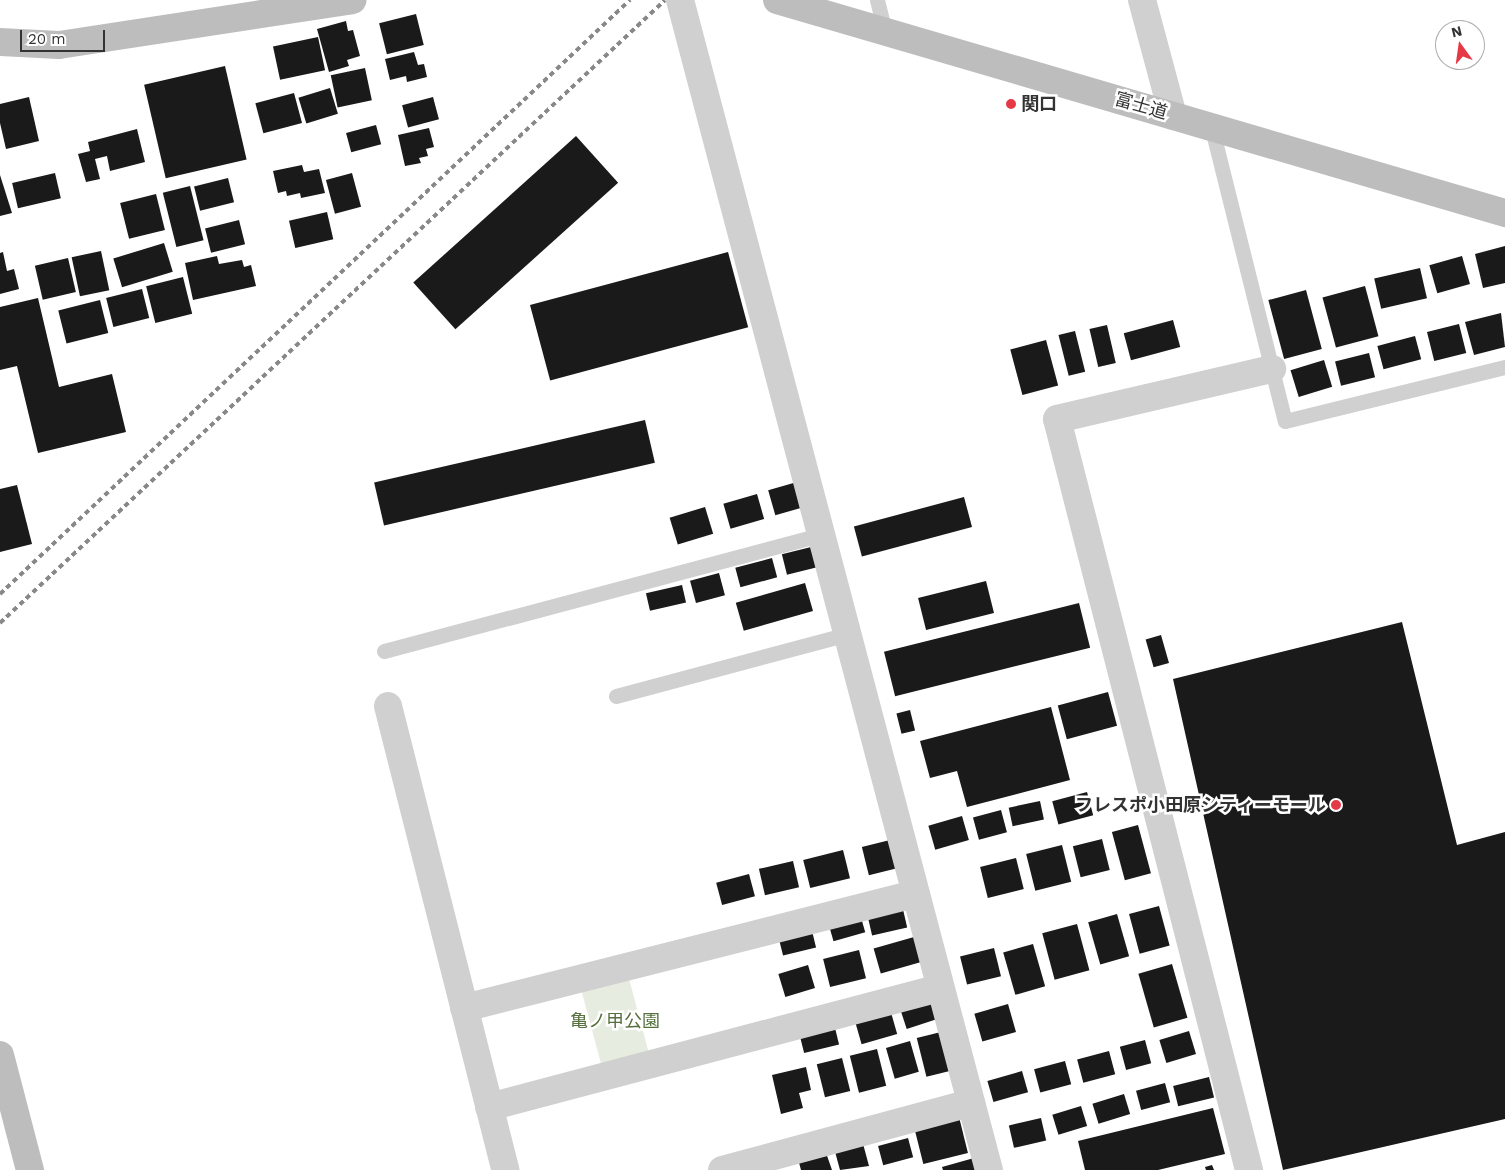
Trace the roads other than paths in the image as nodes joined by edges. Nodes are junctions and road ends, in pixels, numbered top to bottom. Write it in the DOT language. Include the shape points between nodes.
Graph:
graph roads {
  1 [pos="353,0"];
  2 [pos="680,0"];
  3 [pos="777,0"];
  4 [pos="877,0"];
  5 [pos="1142,0"];
  6 [pos="885,33"];
  7 [pos="0,42"];
  8 [pos="1173,116"];
  9 [pos="1211,125"];
  10 [pos="1505,213"];
  11 [pos="1505,367"];
  12 [pos="1272,369"];
  13 [pos="821,535"];
  14 [pos="848,634"];
  15 [pos="384,651"];
  16 [pos="616,696"];
  17 [pos="388,706"];
  18 [pos="916,894"];
  19 [pos="940,988"];
  20 [pos="464,1008"];
  21 [pos="0,1055"];
  22 [pos="971,1103"];
  23 [pos="489,1107"];
  24 [pos="30,1170"];
  25 [pos="504,1170"];
  26 [pos="722,1170"];
  27 [pos="989,1170"];
  28 [pos="1249,1170"];
  1 -- 7 [label="street" via="59,45"];
  2 -- 13 [label="street"];
  3 -- 6 [label="street, 富士道"];
  4 -- 6 [label="lane"];
  5 -- 8 [label="street"];
  6 -- 8 [label="street, 富士道"];
  8 -- 9 [label="street, 富士道"];
  9 -- 10 [label="street, 富士道"];
  9 -- 12 [label="lane"];
  11 -- 12 [label="lane" via="1285,421"];
  12 -- 28 [label="street" via="1057,419"];
  13 -- 14 [label="street"];
  13 -- 15 [label="lane"];
  14 -- 16 [label="lane"];
  14 -- 18 [label="street"];
  17 -- 20 [label="street"];
  18 -- 19 [label="street"];
  18 -- 20 [label="street"];
  19 -- 22 [label="street"];
  19 -- 23 [label="street"];
  20 -- 23 [label="street"];
  21 -- 24 [label="street"];
  22 -- 26 [label="street"];
  22 -- 27 [label="street"];
  23 -- 25 [label="street"];
}
